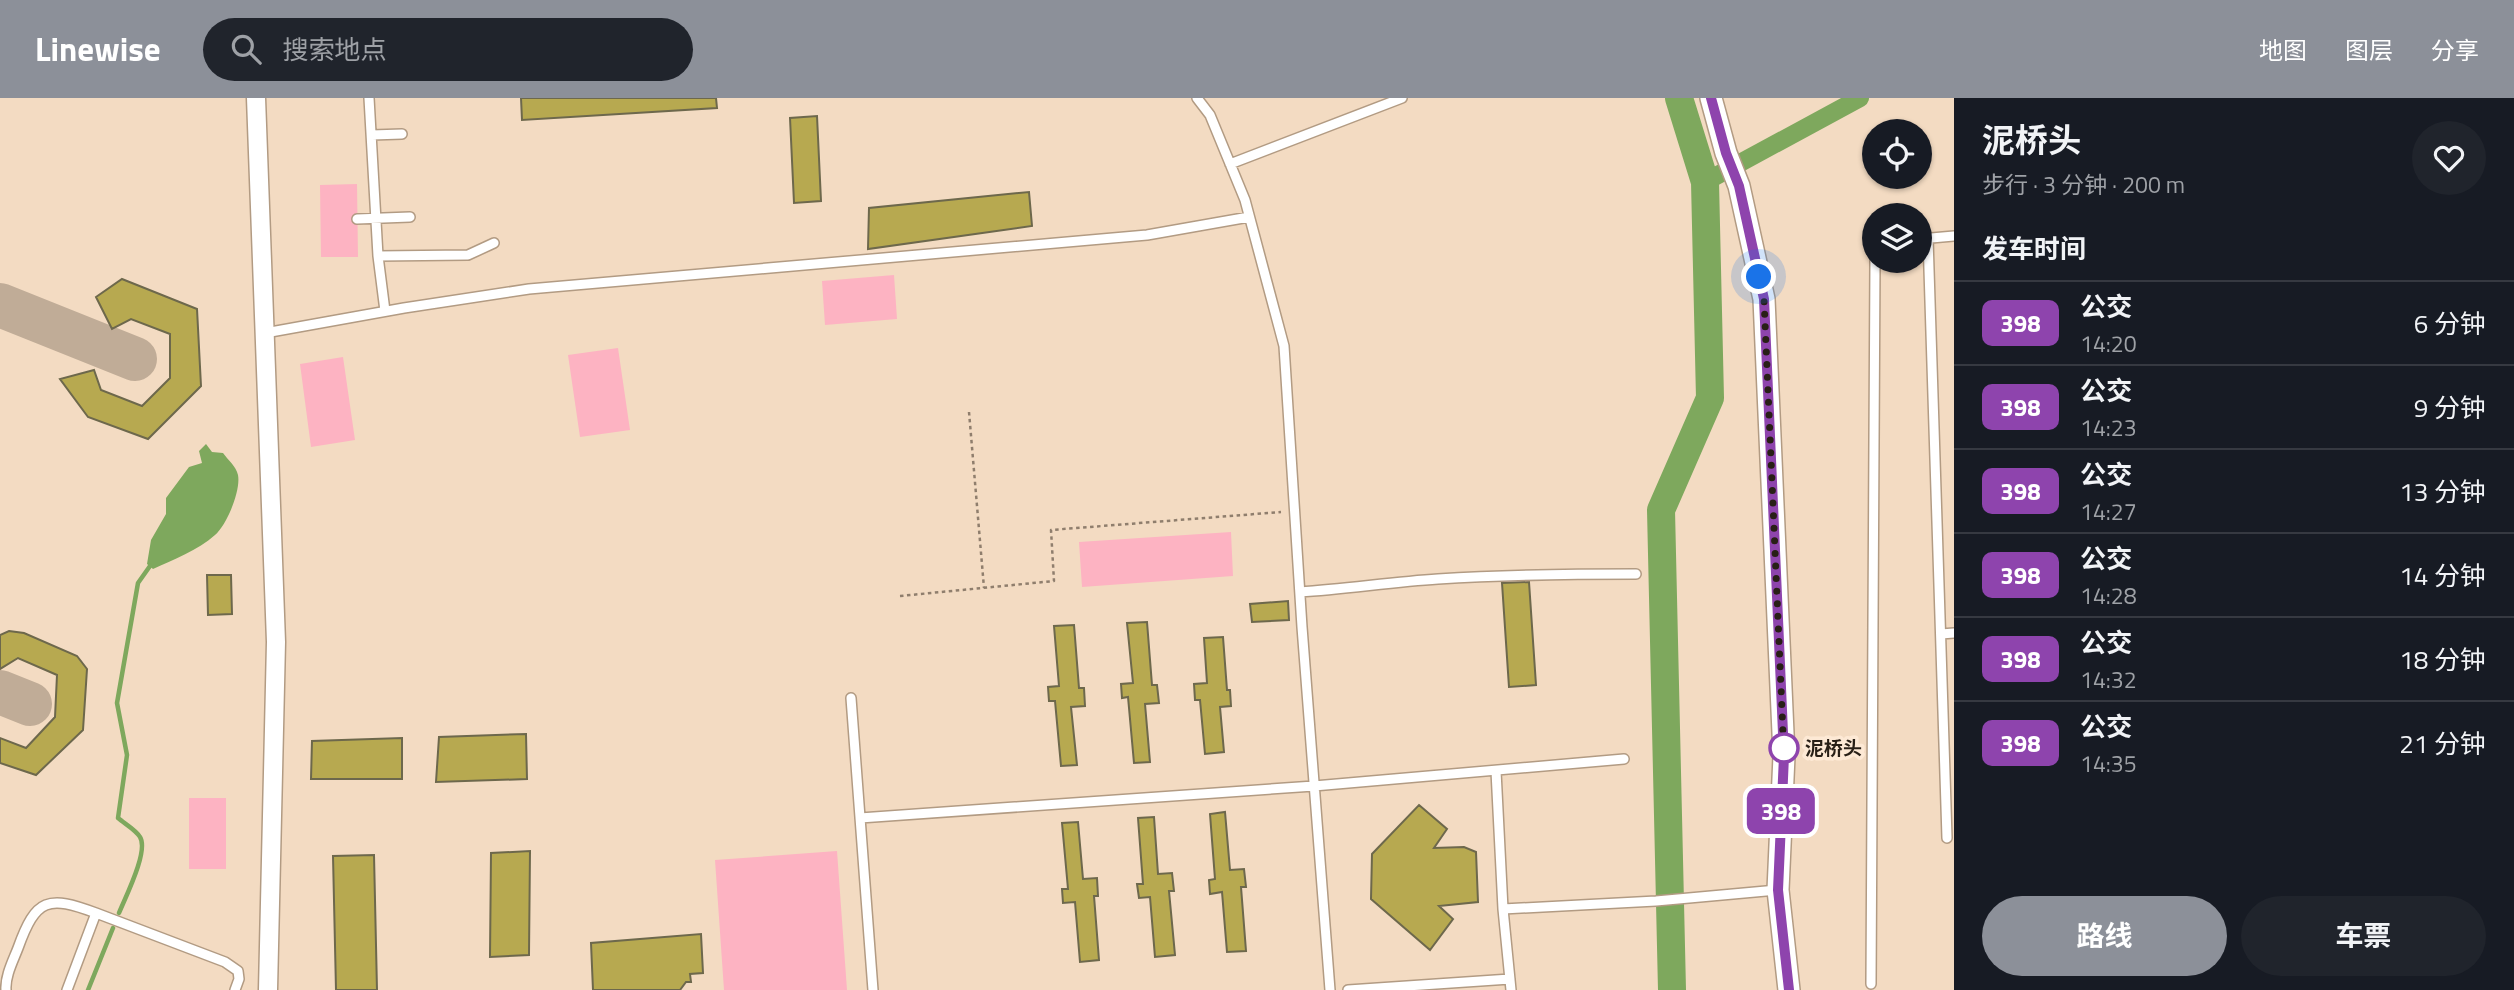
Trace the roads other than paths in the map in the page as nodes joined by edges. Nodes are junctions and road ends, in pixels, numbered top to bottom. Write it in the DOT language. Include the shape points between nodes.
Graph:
graph roads {
  1 [pos="256,98"];
  2 [pos="369,98"];
  3 [pos="1197,98"];
  4 [pos="1402,98"];
  5 [pos="1711,98"];
  6 [pos="402,134"];
  7 [pos="372,135"];
  8 [pos="1230,164"];
  9 [pos="410,217"];
  10 [pos="1249,217"];
  11 [pos="375,218"];
  12 [pos="357,219"];
  13 [pos="1954,236"];
  14 [pos="1932,238"];
  15 [pos="494,243"];
  16 [pos="378,256"];
  17 [pos="1875,273"];
  18 [pos="1925,273"];
  19 [pos="385,311"];
  20 [pos="264,333"];
  21 [pos="1636,574"];
  22 [pos="1300,592"];
  23 [pos="1954,633"];
  24 [pos="1941,634"];
  25 [pos="851,698"];
  26 [pos="1624,759"];
  27 [pos="1496,771"];
  28 [pos="1314,786"];
  29 [pos="860,818"];
  30 [pos="1947,838"];
  31 [pos="1778,890"];
  32 [pos="1503,909"];
  33 [pos="96,914"];
  34 [pos="1510,979"];
  35 [pos="1871,984"];
  36 [pos="6,990"];
  37 [pos="66,990"];
  38 [pos="235,990"];
  39 [pos="268,990"];
  40 [pos="873,990"];
  41 [pos="1330,990"];
  42 [pos="1348,990"];
  43 [pos="1511,990"];
  44 [pos="1789,990"];
  1 -- 20 [label="street"];
  2 -- 7 [label="lane"];
  3 -- 8 [label="lane" via="1210,116"];
  4 -- 8 [label="lane"];
  5 -- 31 [label="street" via="1739,186 1764,299 1784,756"];
  6 -- 7 [label="lane"];
  7 -- 11 [label="lane"];
  8 -- 10 [label="lane"];
  9 -- 11 [label="lane"];
  10 -- 19 [label="lane" via="1147,235 529,289"];
  10 -- 22 [label="lane" via="1284,346"];
  11 -- 12 [label="lane"];
  11 -- 16 [label="lane"];
  13 -- 14 [label="lane"];
  15 -- 16 [label="lane" via="468,255"];
  16 -- 19 [label="lane"];
  17 -- 35 [label="lane"];
  18 -- 24 [label="lane"];
  19 -- 20 [label="lane"];
  20 -- 39 [label="street" via="276,642"];
  21 -- 22 [label="lane" via="1460,578"];
  22 -- 28 [label="lane"];
  23 -- 24 [label="lane"];
  24 -- 30 [label="lane"];
  25 -- 29 [label="lane"];
  26 -- 27 [label="lane"];
  27 -- 28 [label="lane"];
  27 -- 32 [label="lane"];
  28 -- 29 [label="lane"];
  28 -- 41 [label="lane"];
  29 -- 40 [label="lane"];
  31 -- 32 [label="lane"];
  31 -- 44 [label="street"];
  32 -- 34 [label="lane"];
  33 -- 36 [label="lane" via="70,903 37,909 22,936"];
  33 -- 37 [label="lane"];
  33 -- 38 [label="lane" via="225,962 238,971"];
  34 -- 42 [label="lane"];
  34 -- 43 [label="lane"];
}
